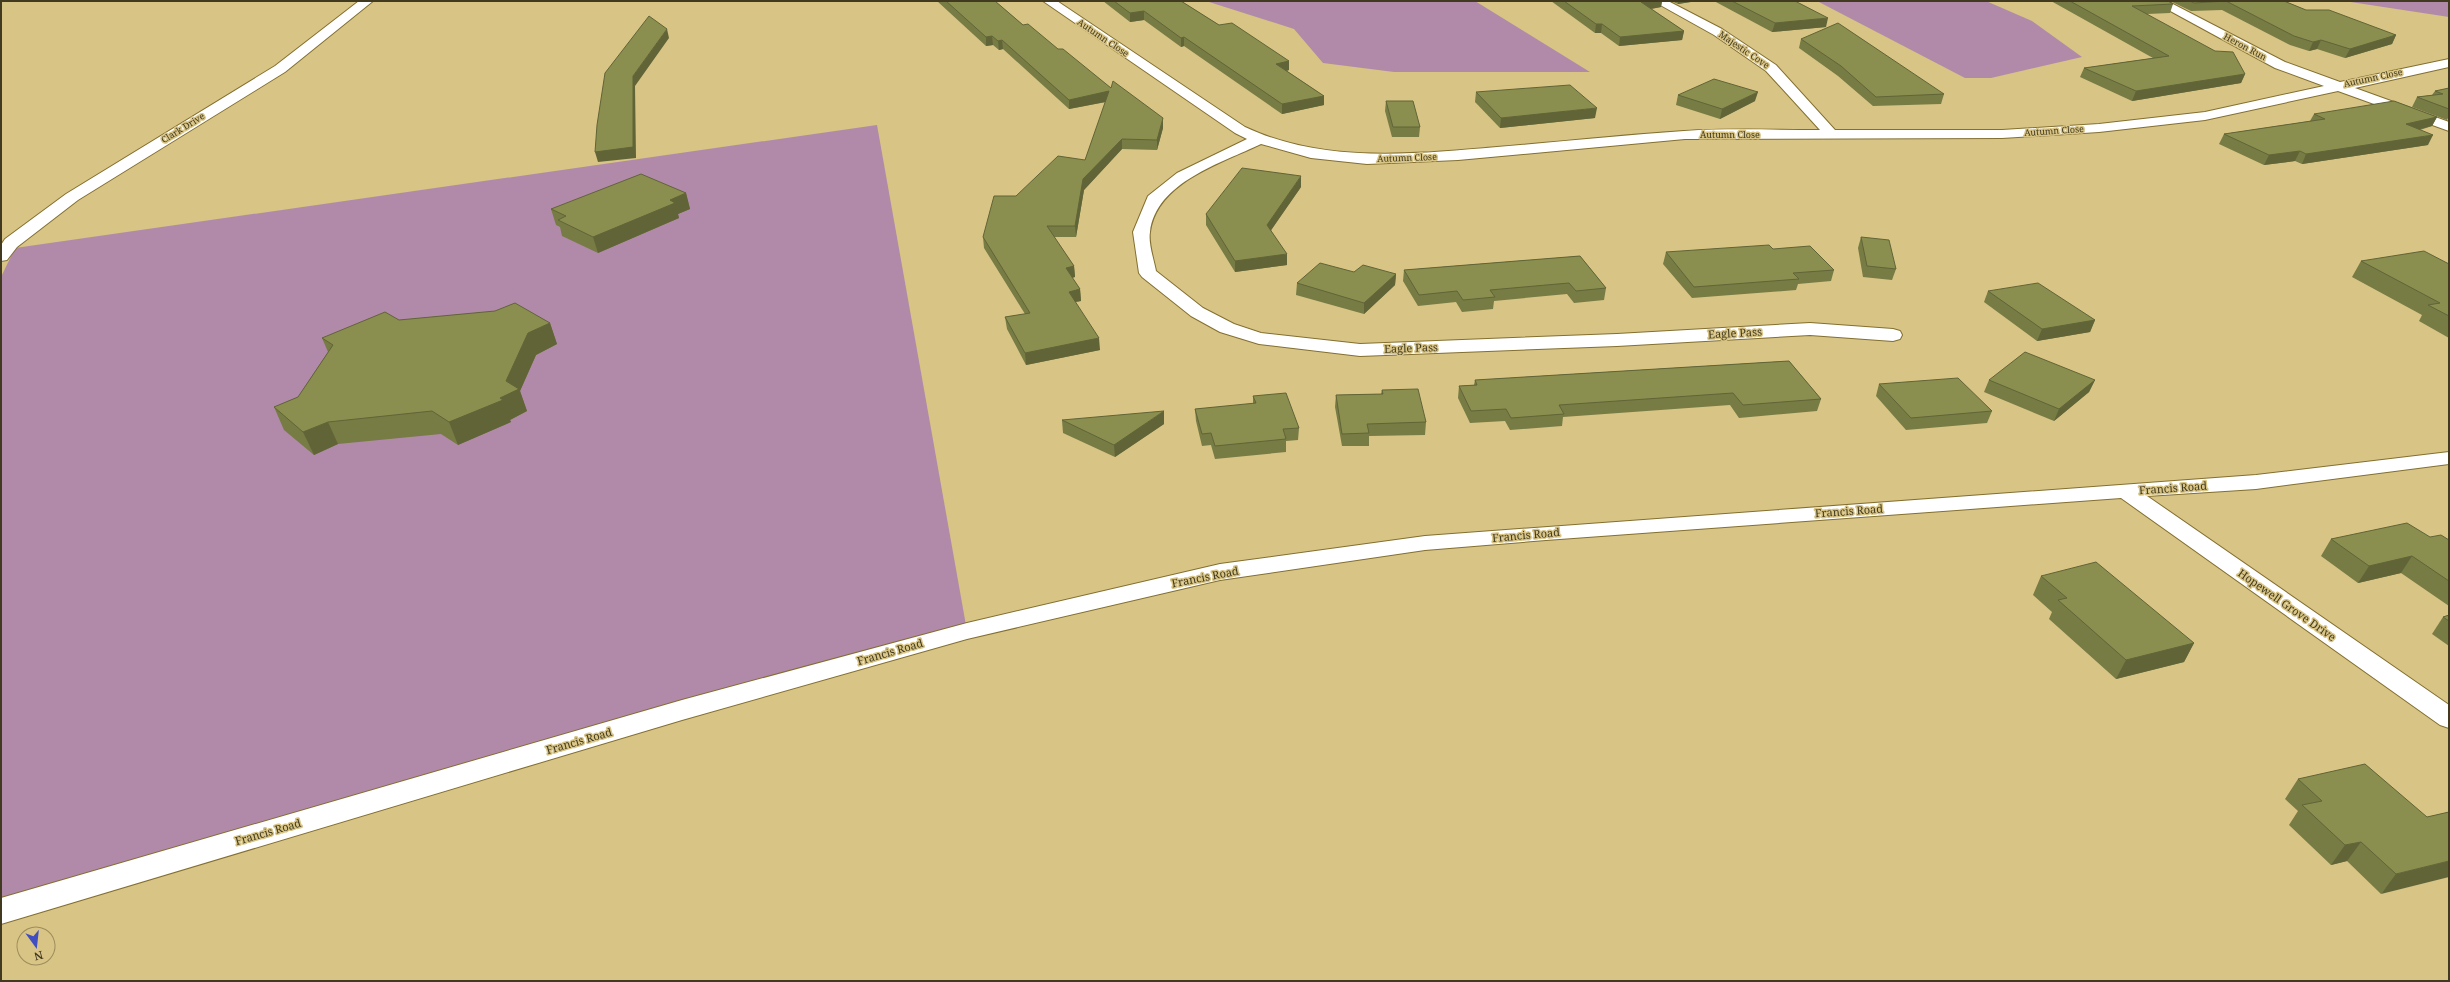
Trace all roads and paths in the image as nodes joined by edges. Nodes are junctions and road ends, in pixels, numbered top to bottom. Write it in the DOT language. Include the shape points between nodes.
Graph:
graph roads {
  1 [pos="367,1"];
  2 [pos="1049,1"];
  3 [pos="1659,1"];
  4 [pos="2158,1"];
  5 [pos="2449,63"];
  6 [pos="2335,86"];
  7 [pos="2449,127"];
  8 [pos="1831,134"];
  9 [pos="1259,140"];
  10 [pos="1,256"];
  11 [pos="1893,335"];
  12 [pos="2449,458"];
  13 [pos="2125,491"];
  14 [pos="2449,718"];
  15 [pos="1,911"];
  1 -- 10 [label="street, Clark Drive" via="280,69 72,197 10,243"];
  2 -- 9 [label="street, Autumn Close" via="1240,130"];
  3 -- 8 [label="street, Majestic Cove" via="1718,32 1772,68"];
  4 -- 6 [label="street, Heron Run" via="2280,66"];
  5 -- 6 [label="street, Autumn Close"];
  6 -- 7 [label="street, Heron Run"];
  6 -- 8 [label="street, Autumn Close" via="2205,116 2099,128 2002,134"];
  8 -- 9 [label="street, Autumn Close" via="1685,135 1414,159 1368,159 1311,153"];
  9 -- 11 [label="street, Eagle Pass" via="1184,176 1154,199 1141,232 1148,273 1197,312 1228,328 1259,338 1360,350 1810,329"];
  12 -- 13 [label="street, Francis Road" via="2264,481"];
  13 -- 14 [label="street, Hopewell Grove Drive"];
  13 -- 15 [label="street, Francis Road" via="1546,532 1425,544 1220,572 959,633 667,715"];
}
